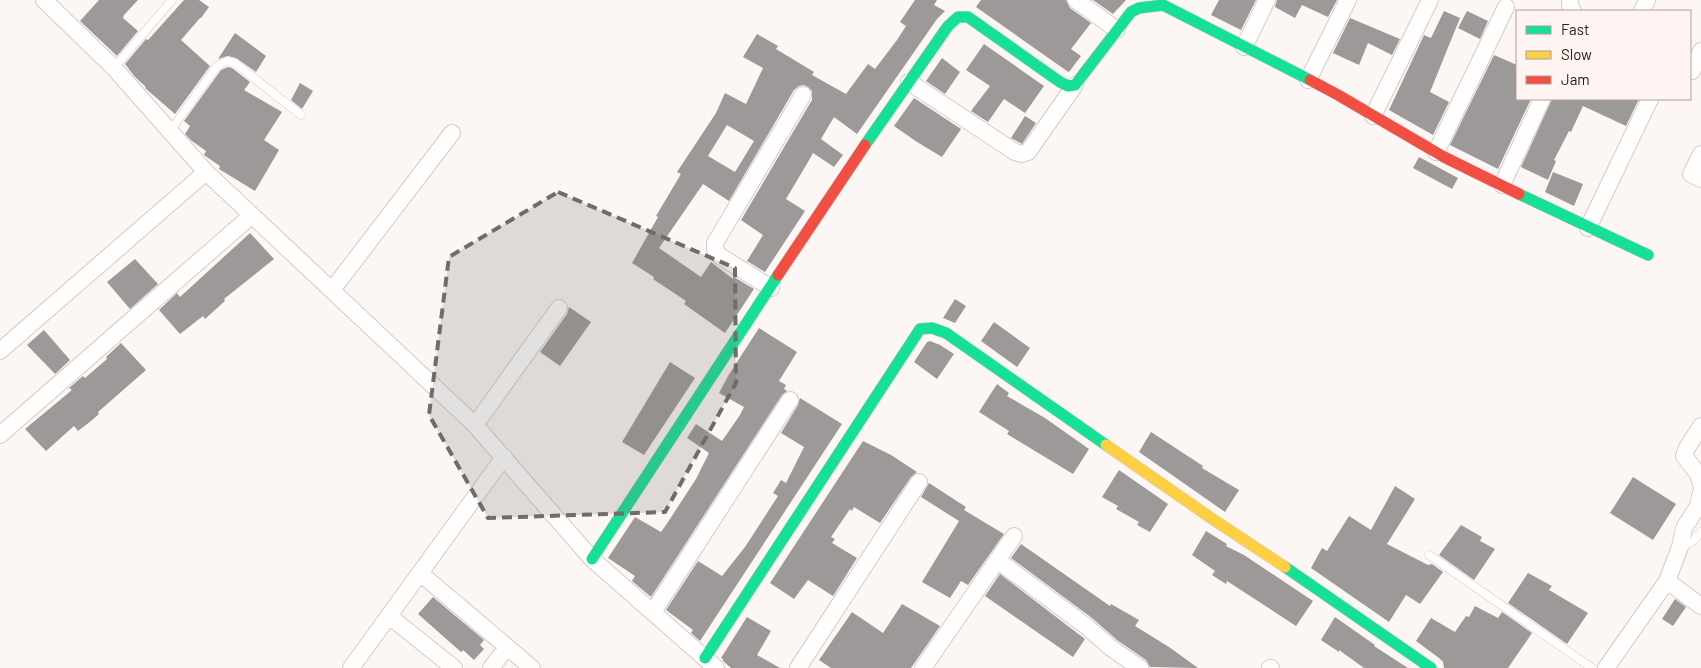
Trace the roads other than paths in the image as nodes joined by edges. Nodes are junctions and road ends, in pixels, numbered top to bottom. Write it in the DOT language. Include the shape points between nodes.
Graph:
graph roads {
  1 [pos="44,0"];
  2 [pos="172,0"];
  3 [pos="1076,0"];
  4 [pos="1267,0"];
  5 [pos="1348,0"];
  6 [pos="1430,0"];
  7 [pos="1506,7"];
  8 [pos="1117,30"];
  9 [pos="1244,47"];
  10 [pos="1701,51"];
  11 [pos="114,68"];
  12 [pos="1694,72"];
  13 [pos="1308,80"];
  14 [pos="909,82"];
  15 [pos="1075,85"];
  16 [pos="803,95"];
  17 [pos="1542,100"];
  18 [pos="1650,100"];
  19 [pos="301,115"];
  20 [pos="1373,116"];
  21 [pos="170,131"];
  22 [pos="452,133"];
  23 [pos="1436,152"];
  24 [pos="1701,154"];
  25 [pos="206,172"];
  26 [pos="1701,179"];
  27 [pos="1502,185"];
  28 [pos="252,215"];
  29 [pos="1588,228"];
  30 [pos="1648,255"];
  31 [pos="771,288"];
  32 [pos="332,290"];
  33 [pos="559,308"];
  34 [pos="0,351"];
  35 [pos="790,400"];
  36 [pos="475,425"];
  37 [pos="1701,426"];
  38 [pos="0,435"];
  39 [pos="504,457"];
  40 [pos="919,482"];
  41 [pos="1701,484"];
  42 [pos="1701,492"];
  43 [pos="1701,532"];
  44 [pos="1014,536"];
  45 [pos="1680,547"];
  46 [pos="1429,555"];
  47 [pos="592,559"];
  48 [pos="997,560"];
  49 [pos="420,573"];
  50 [pos="1667,581"];
  51 [pos="1701,606"];
  52 [pos="652,612"];
  53 [pos="389,616"];
  54 [pos="507,647"];
  55 [pos="711,663"];
  56 [pos="351,668"];
  57 [pos="454,668"];
  58 [pos="491,668"];
  59 [pos="532,668"];
  60 [pos="798,668"];
  61 [pos="923,668"];
  62 [pos="1140,668"];
  63 [pos="1431,668"];
  64 [pos="1592,668"];
  65 [pos="1606,668"];
  1 -- 11 [label="street"];
  2 -- 11 [label="lane"];
  3 -- 8 [label="street"];
  4 -- 9 [label="street"];
  5 -- 13 [label="street"];
  6 -- 20 [label="street"];
  7 -- 23 [label="street"];
  8 -- 9 [label="street" via="1130,12 1163,5"];
  8 -- 15 [label="street"];
  9 -- 13 [label="street"];
  10 -- 12 [label="street"];
  11 -- 21 [label="street"];
  13 -- 20 [label="street"];
  14 -- 15 [label="street" via="948,26 958,17 968,17 1060,82"];
  14 -- 15 [label="street" via="1022,154 1028,152"];
  14 -- 31 [label="street"];
  16 -- 31 [label="street" via="715,243 715,250 720,256"];
  17 -- 27 [label="street"];
  18 -- 29 [label="street"];
  19 -- 21 [label="lane" via="235,63 227,61 217,66"];
  20 -- 23 [label="street"];
  21 -- 25 [label="street"];
  22 -- 32 [label="street"];
  23 -- 27 [label="street"];
  24 -- 26 [label="street" via="1691,174"];
  25 -- 28 [label="street"];
  25 -- 34 [label="street"];
  27 -- 29 [label="street"];
  28 -- 32 [label="street"];
  28 -- 38 [label="street"];
  29 -- 30 [label="street"];
  31 -- 47 [label="street"];
  32 -- 36 [label="street"];
  33 -- 36 [label="street"];
  35 -- 52 [label="street"];
  36 -- 39 [label="street"];
  37 -- 41 [label="street" via="1684,456 1698,474"];
  39 -- 47 [label="street"];
  39 -- 49 [label="street"];
  40 -- 60 [label="street"];
  42 -- 45 [label="street" via="1698,506 1684,528"];
  43 -- 45 [label="lane" via="1692,542"];
  44 -- 48 [label="street"];
  45 -- 50 [label="street"];
  46 -- 64 [label="lane"];
  47 -- 52 [label="street"];
  48 -- 61 [label="street"];
  48 -- 62 [label="street"];
  49 -- 53 [label="street"];
  49 -- 54 [label="street"];
  50 -- 51 [label="street"];
  50 -- 65 [label="street"];
  52 -- 55 [label="street"];
  53 -- 56 [label="street"];
  53 -- 57 [label="street"];
  54 -- 58 [label="street"];
  54 -- 59 [label="street"];
  55 -- 63 [label="street" via="920,329 932,328 946,333"];
}
